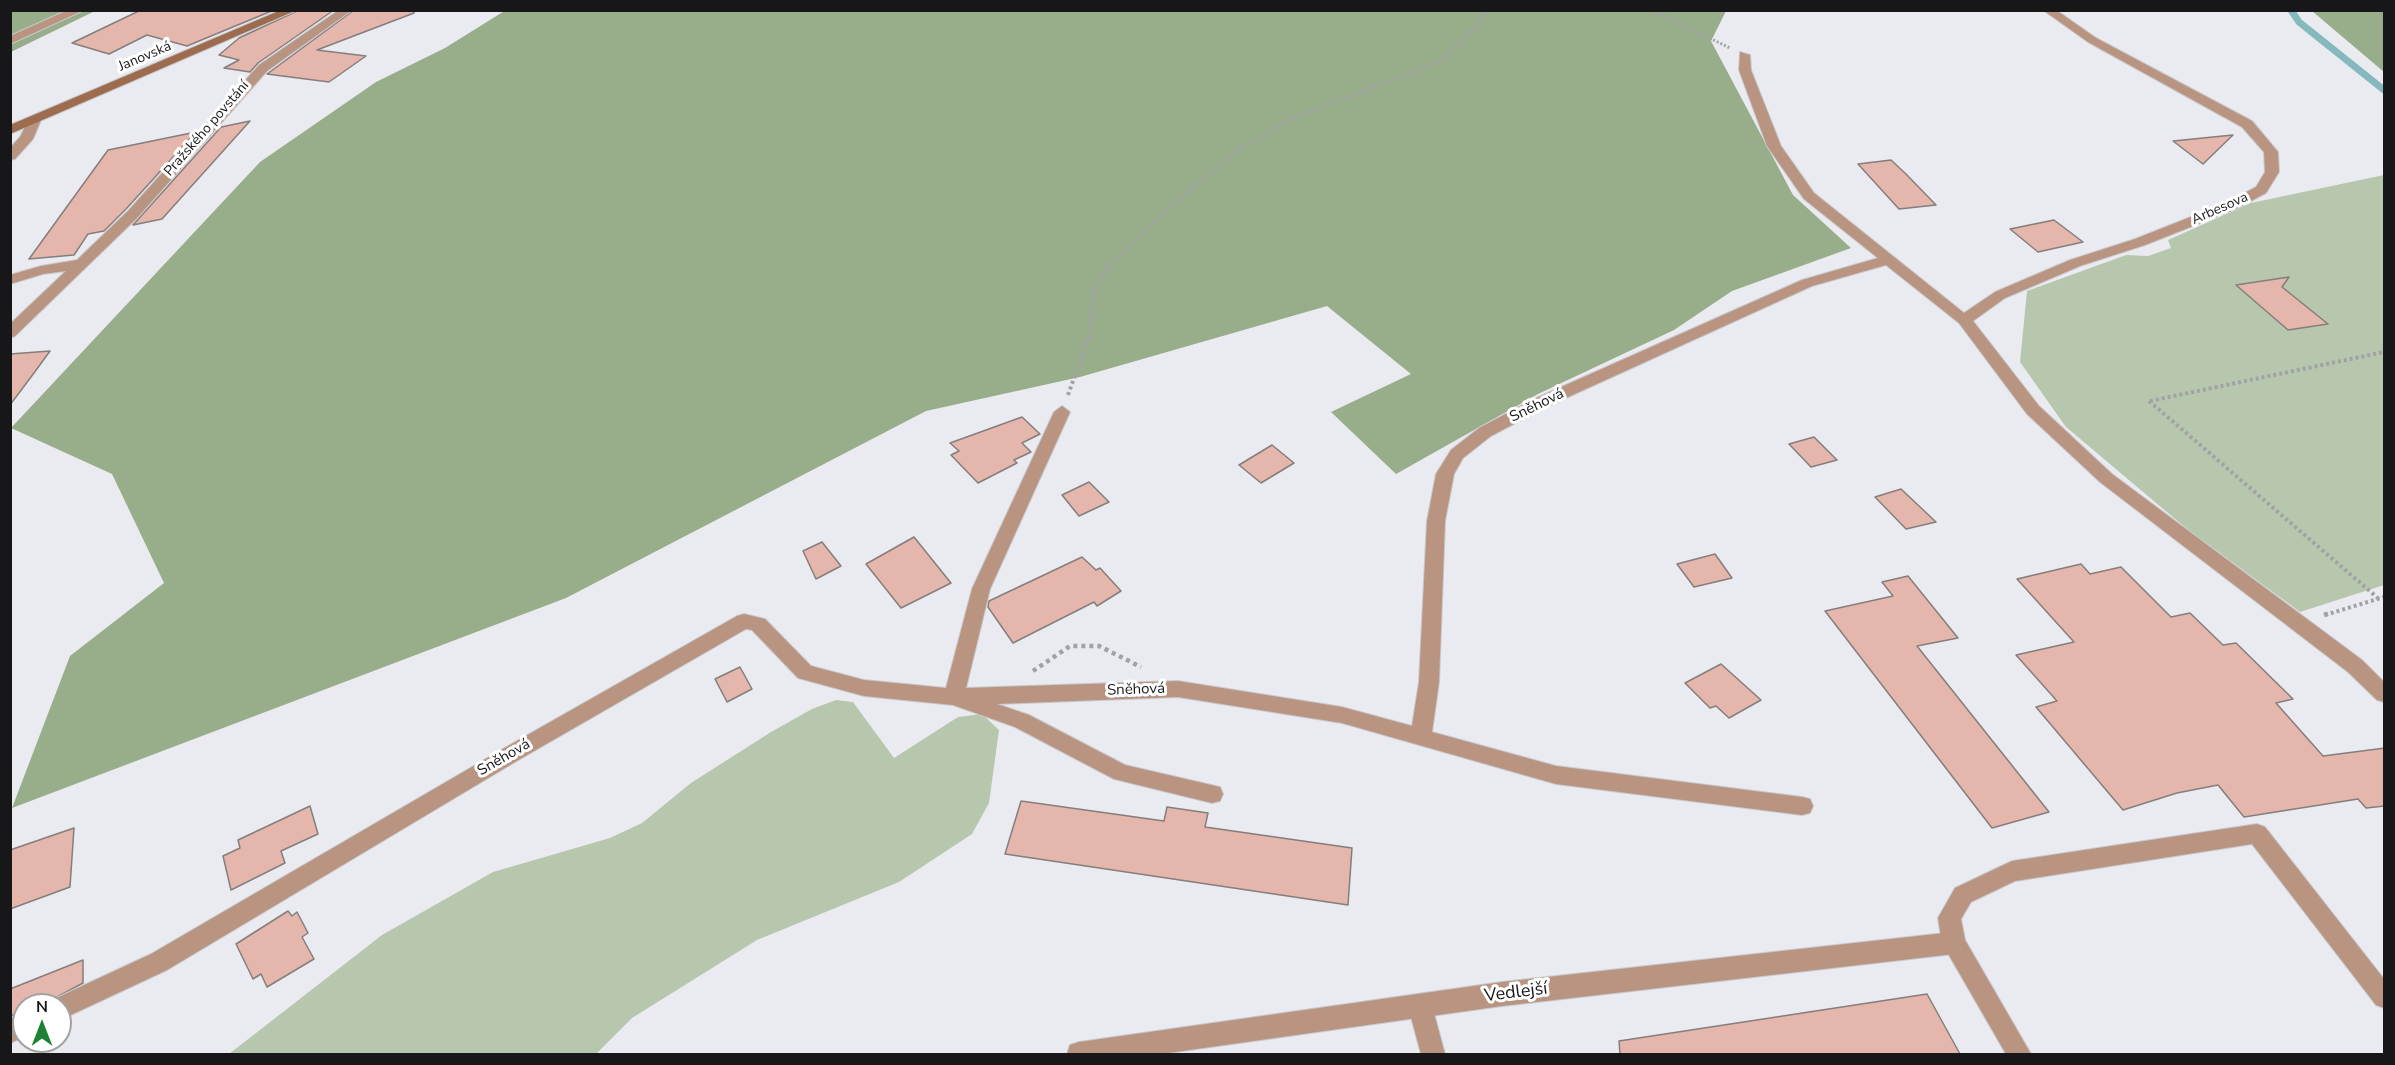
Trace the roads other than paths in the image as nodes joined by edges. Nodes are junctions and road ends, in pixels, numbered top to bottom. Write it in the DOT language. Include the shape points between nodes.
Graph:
graph roads {
  1 [pos="79,10"];
  2 [pos="292,10"];
  3 [pos="347,10"];
  4 [pos="2048,10"];
  5 [pos="10,41"];
  6 [pos="1744,54"];
  7 [pos="35,120"];
  8 [pos="10,130"];
  9 [pos="10,156"];
  10 [pos="1888,260"];
  11 [pos="81,264"];
  12 [pos="10,280"];
  13 [pos="1964,320"];
  14 [pos="10,333"];
  15 [pos="1062,412"];
  16 [pos="2385,694"];
  17 [pos="954,697"];
  18 [pos="1421,736"];
  19 [pos="1212,794"];
  20 [pos="1802,806"];
  21 [pos="1954,943"];
  22 [pos="2385,997"];
  23 [pos="72,1002"];
  24 [pos="1420,1006"];
  25 [pos="1079,1054"];
  26 [pos="1433,1054"];
  27 [pos="2019,1054"];
  1 -- 5 [label="street"];
  2 -- 7 [label="street, Janovská"];
  3 -- 11 [label="street, Pražského povstání" via="263,68 133,214"];
  4 -- 13 [label="street, Arbesova" via="2092,40 2247,124 2267,144 2272,172 2261,190 2231,206 2000,295"];
  6 -- 10 [label="street" via="1745,70 1774,146 1809,196"];
  7 -- 8 [label="street, Janovská"];
  7 -- 9 [label="street" via="26,139"];
  10 -- 13 [label="street"];
  10 -- 18 [label="street, Sněhová" via="1807,283 1538,404 1485,432 1457,454 1445,474 1436,521 1429,682"];
  11 -- 12 [label="street"];
  11 -- 14 [label="street, Pražského povstání"];
  13 -- 16 [label="street" via="2033,410 2098,470 2355,666"];
  15 -- 17 [label="street" via="981,589"];
  17 -- 18 [label="street, Sněhová" via="1178,689 1342,715"];
  17 -- 19 [label="street, Sněhová" via="1022,721 1120,773"];
  17 -- 23 [label="street, Sněhová" via="864,688 805,672 758,624 744,621 159,962"];
  18 -- 20 [label="street, Sněhová" via="1556,775"];
  21 -- 22 [label="street" via="1949,918 1964,896 2012,871 2257,834"];
  21 -- 24 [label="street, Vedlejší"];
  21 -- 27 [label="street"];
  24 -- 25 [label="street, Vedlejší"];
  24 -- 26 [label="street"];
}
